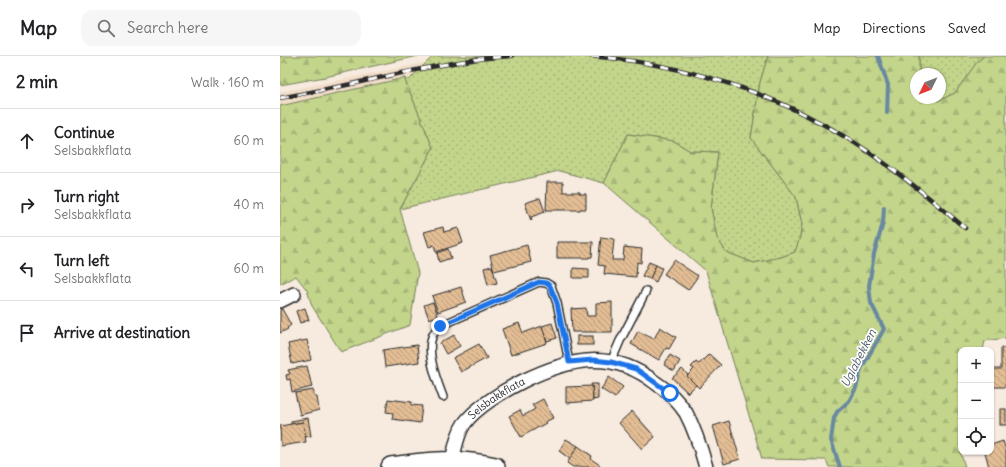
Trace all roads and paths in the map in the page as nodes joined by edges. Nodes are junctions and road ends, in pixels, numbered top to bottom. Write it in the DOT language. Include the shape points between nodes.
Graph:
graph roads {
  1 [pos="646,291"];
  2 [pos="294,294"];
  3 [pos="280,301"];
  4 [pos="569,362"];
  5 [pos="611,362"];
  6 [pos="443,397"];
  7 [pos="452,461"];
  8 [pos="391,467"];
  9 [pos="495,467"];
  10 [pos="706,467"];
  1 -- 5 [label="lane"];
  2 -- 3 [label="street"];
  4 -- 5 [label="street, Selsbakkflata"];
  4 -- 6 [label="lane" via="557,303 550,286 539,282 440,326 433,334 430,345 434,374"];
  4 -- 7 [label="street, Selsbakkflata" via="538,373 481,407 464,424"];
  5 -- 10 [label="street, Selsbakkflata" via="636,369 670,393 685,412"];
  7 -- 8 [label="street"];
  7 -- 9 [label="street"];
}
